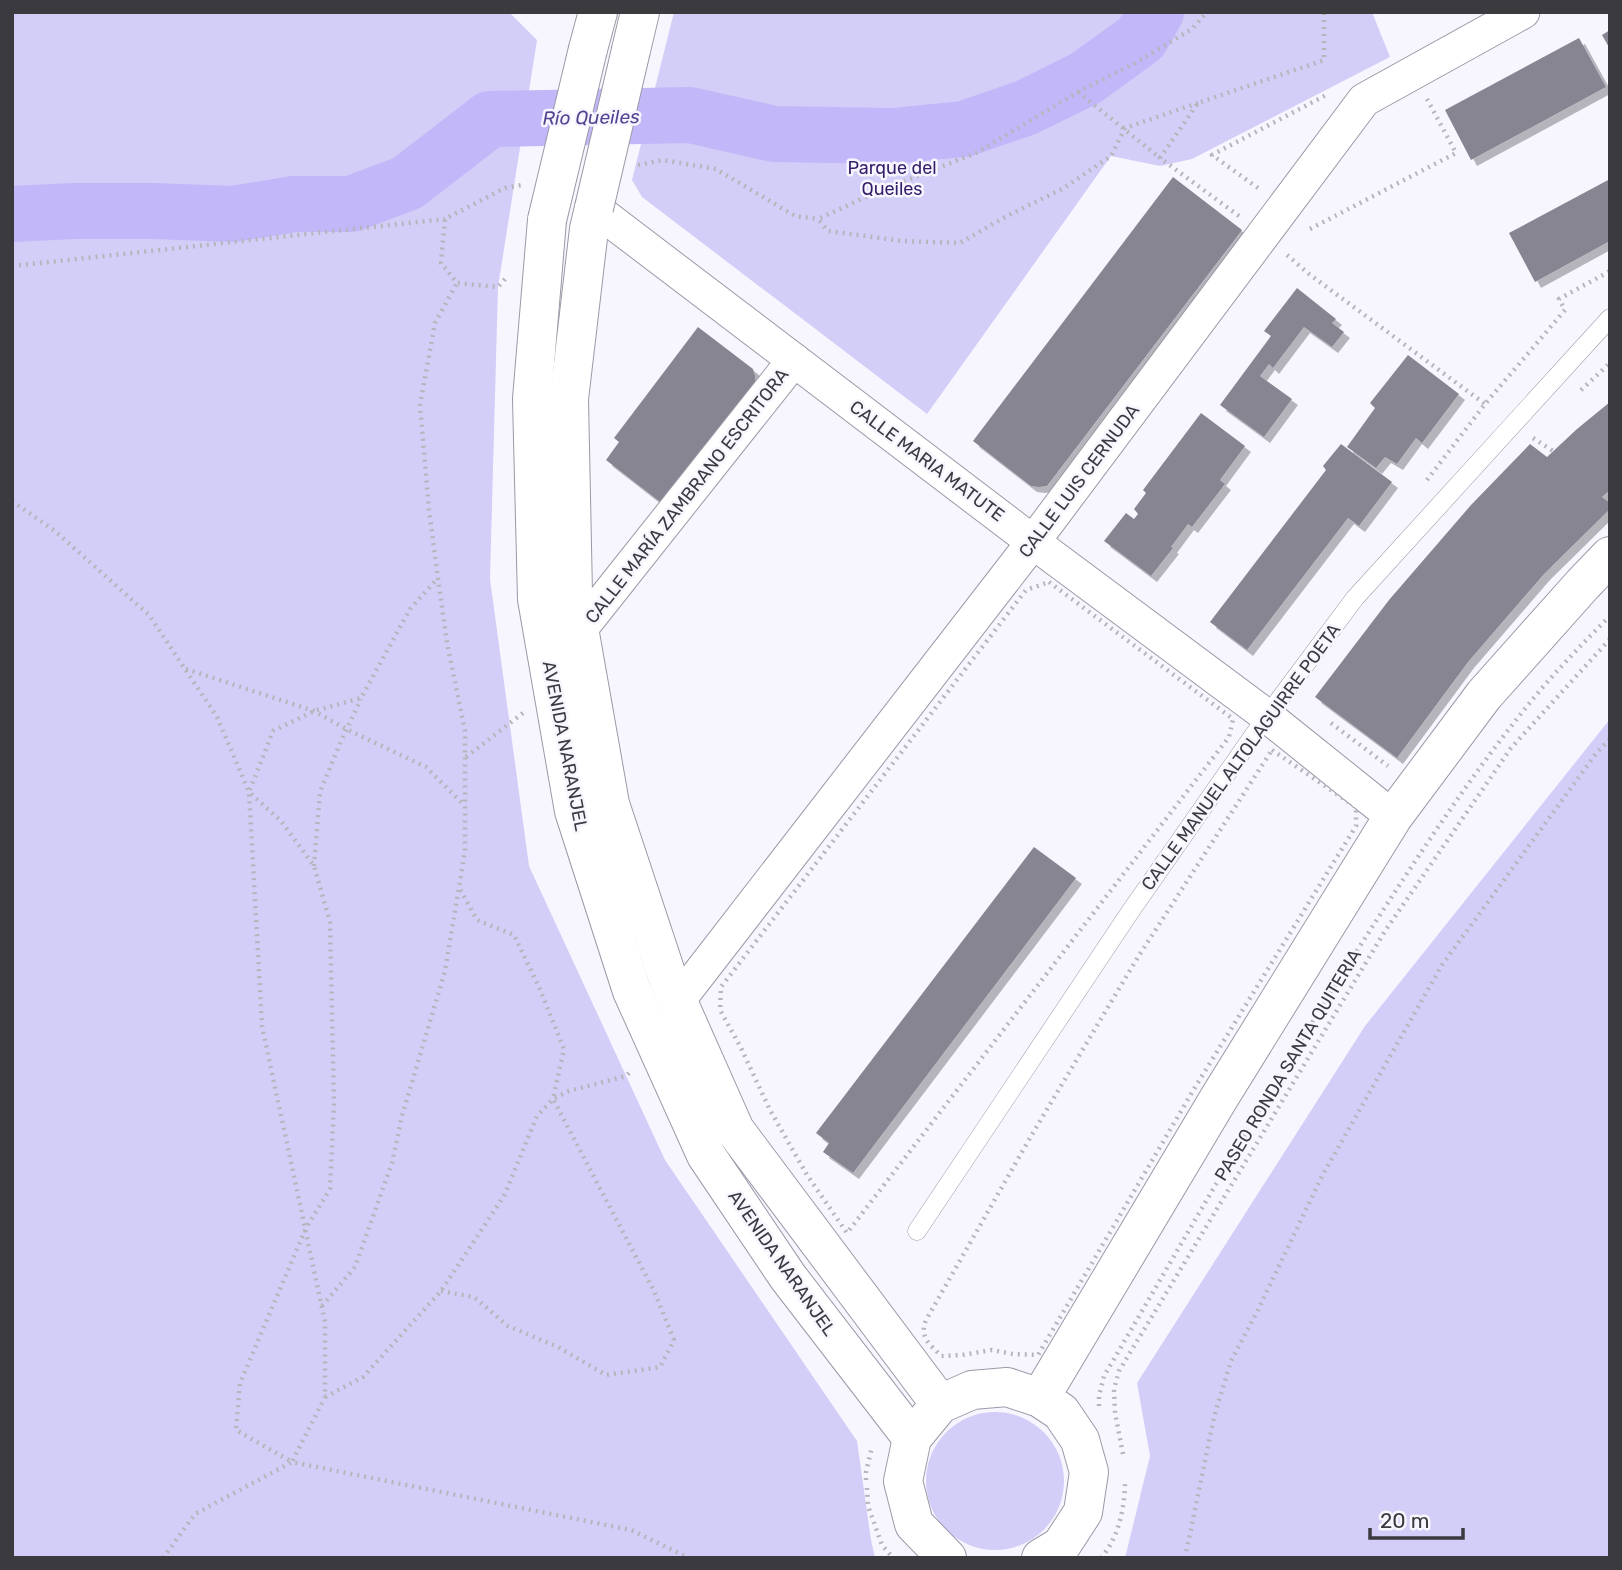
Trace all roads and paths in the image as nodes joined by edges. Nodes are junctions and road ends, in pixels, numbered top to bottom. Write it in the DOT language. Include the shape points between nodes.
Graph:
graph roads {
  1 [pos="598,12"];
  2 [pos="640,12"];
  3 [pos="1207,12"];
  4 [pos="1324,12"];
  5 [pos="1523,12"];
  6 [pos="1421,88"];
  7 [pos="1079,92"];
  8 [pos="1198,103"];
  9 [pos="1125,128"];
  10 [pos="1160,158"];
  11 [pos="629,166"];
  12 [pos="521,185"];
  13 [pos="594,208"];
  14 [pos="1239,217"];
  15 [pos="445,219"];
  16 [pos="818,219"];
  17 [pos="1305,231"];
  18 [pos="1283,251"];
  19 [pos="12,265"];
  20 [pos="1610,271"];
  21 [pos="505,279"];
  22 [pos="457,283"];
  23 [pos="1610,318"];
  24 [pos="794,360"];
  25 [pos="1485,404"];
  26 [pos="1531,437"];
  27 [pos="1553,451"];
  28 [pos="1426,481"];
  29 [pos="12,501"];
  30 [pos="1033,542"];
  31 [pos="1610,556"];
  32 [pos="1610,576"];
  33 [pos="438,579"];
  34 [pos="1610,615"];
  35 [pos="579,631"];
  36 [pos="1610,639"];
  37 [pos="185,669"];
  38 [pos="361,698"];
  39 [pos="532,706"];
  40 [pos="314,710"];
  41 [pos="1267,716"];
  42 [pos="346,729"];
  43 [pos="1610,739"];
  44 [pos="465,757"];
  45 [pos="249,792"];
  46 [pos="465,806"];
  47 [pos="1393,817"];
  48 [pos="314,866"];
  49 [pos="459,888"];
  50 [pos="729,976"];
  51 [pos="678,1001"];
  52 [pos="635,1067"];
  53 [pos="553,1099"];
  54 [pos="306,1228"];
  55 [pos="917,1231"];
  56 [pos="441,1291"];
  57 [pos="321,1306"];
  58 [pos="933,1309"];
  59 [pos="325,1397"];
  60 [pos="940,1404"];
  61 [pos="1051,1405"];
  62 [pos="1099,1414"];
  63 [pos="912,1438"];
  64 [pos="1123,1457"];
  65 [pos="292,1462"];
  66 [pos="1125,1479"];
  67 [pos="163,1558"];
  68 [pos="689,1558"];
  69 [pos="947,1558"];
  70 [pos="1041,1558"];
  71 [pos="1101,1558"];
  72 [pos="1185,1558"];
  1 -- 63 [label="street, AVENIDA NARANJEL, bridge" via="547,220 532,399 537,600 574,811 632,991 706,1155 788,1278"];
  2 -- 13 [label="street, AVENIDA NARANJEL, bridge"];
  3 -- 7 [label="path" via="1192,29"];
  4 -- 8 [label="path" via="1324,60"];
  5 -- 30 [label="street, CALLE LUIS CERNUDA" via="1364,100"];
  6 -- 17 [label="path" via="1456,153"];
  7 -- 9 [label="path"];
  7 -- 16 [label="path" via="975,153"];
  8 -- 9 [label="path"];
  8 -- 10 [label="path"];
  9 -- 10 [label="path"];
  9 -- 16 [label="path" via="1111,156 1064,188 960,243 828,231"];
  10 -- 14 [label="path"];
  11 -- 16 [label="path" via="663,160 716,169 795,216"];
  12 -- 15 [label="path" via="505,188"];
  13 -- 24 [label="street, CALLE MARIA MATUTE"];
  13 -- 35 [label="street, AVENIDA NARANJEL" via="569,399 573,594"];
  15 -- 19 [label="path"];
  15 -- 22 [label="path" via="441,263"];
  18 -- 25 [label="path"];
  20 -- 25 [label="path" via="1559,299 1566,310"];
  21 -- 22 [label="path" via="498,287"];
  22 -- 33 [label="path" via="435,323 420,404"];
  23 -- 41 [label="lane, CALLE MANUEL ALTOLAGUIRRE POETA" via="1355,598"];
  24 -- 30 [label="street, CALLE MARIA MATUTE"];
  24 -- 35 [label="street, CALLE MARÍA ZAMBRANO ESCRITORA"];
  25 -- 28 [label="path"];
  26 -- 27 [label="path"];
  29 -- 37 [label="path" via="55,531 149,615"];
  30 -- 41 [label="street, CALLE MARIA MATUTE"];
  30 -- 51 [label="street, CALLE LUIS CERNUDA"];
  31 -- 47 [label="street" via="1484,695"];
  32 -- 61 [label="street, PASEO RONDA SANTA QUITERIA" via="1512,684 1396,842 1155,1235 1088,1353"];
  33 -- 38 [label="path" via="410,609"];
  33 -- 44 [label="path" via="465,731"];
  34 -- 62 [label="path, PASEO RONDA SANTA QUITERIA" via="1528,704 1490,754 1348,965 1104,1376"];
  35 -- 51 [label="street, AVENIDA NARANJEL" via="610,804"];
  36 -- 64 [label="path" via="1511,748 1385,930 1119,1371 1115,1413"];
  37 -- 40 [label="path"];
  37 -- 45 [label="path" via="217,717"];
  38 -- 40 [label="path"];
  38 -- 42 [label="path"];
  39 -- 44 [label="path"];
  40 -- 42 [label="path"];
  40 -- 45 [label="path" via="273,731"];
  41 -- 47 [label="street, CALLE MARIA MATUTE"];
  41 -- 55 [label="lane, CALLE MANUEL ALTOLAGUIRRE POETA"];
  42 -- 46 [label="path" via="426,767"];
  42 -- 48 [label="path" via="320,792"];
  43 -- 72 [label="path" via="1441,965 1322,1176 1231,1361 1214,1417"];
  44 -- 46 [label="path"];
  45 -- 48 [label="path" via="281,821"];
  45 -- 54 [label="path" via="262,1026"];
  46 -- 49 [label="path"];
  47 -- 61 [label="street" via="1219,1098"];
  48 -- 54 [label="path" via="330,922 334,1104 330,1189"];
  49 -- 53 [label="path" via="477,920 514,935 539,987 564,1049"];
  49 -- 57 [label="path" via="445,971 392,1163 355,1267"];
  50 -- 50 [label="path" via="1026,590 1049,582 1233,719 1229,737 847,1233 807,1175 720,1010 721,987"];
  51 -- 60 [label="street, AVENIDA NARANJEL" via="735,1130"];
  52 -- 53 [label="path" via="626,1076"];
  53 -- 56 [label="path" via="537,1116 504,1196"];
  53 -- 56 [label="path" via="654,1291 674,1340 660,1367 606,1375 558,1347 508,1326 474,1297"];
  54 -- 57 [label="path"];
  54 -- 65 [label="path" via="240,1383 236,1430"];
  56 -- 59 [label="path" via="363,1377"];
  57 -- 59 [label="path"];
  58 -- 58 [label="path" via="1138,957 1272,750 1356,807 1356,826 1038,1355 992,1350 941,1356 923,1330"];
  59 -- 65 [label="path"];
  60 -- 61 [label="street" via="972,1390 1007,1387"];
  60 -- 63 [label="street"];
  61 -- 70 [label="street" via="1080,1440 1089,1472 1083,1512 1061,1546"];
  63 -- 69 [label="street" via="903,1481 914,1524"];
  65 -- 67 [label="path" via="195,1514"];
  65 -- 68 [label="path" via="631,1530"];
  66 -- 71 [label="path" via="1118,1527"];
}
